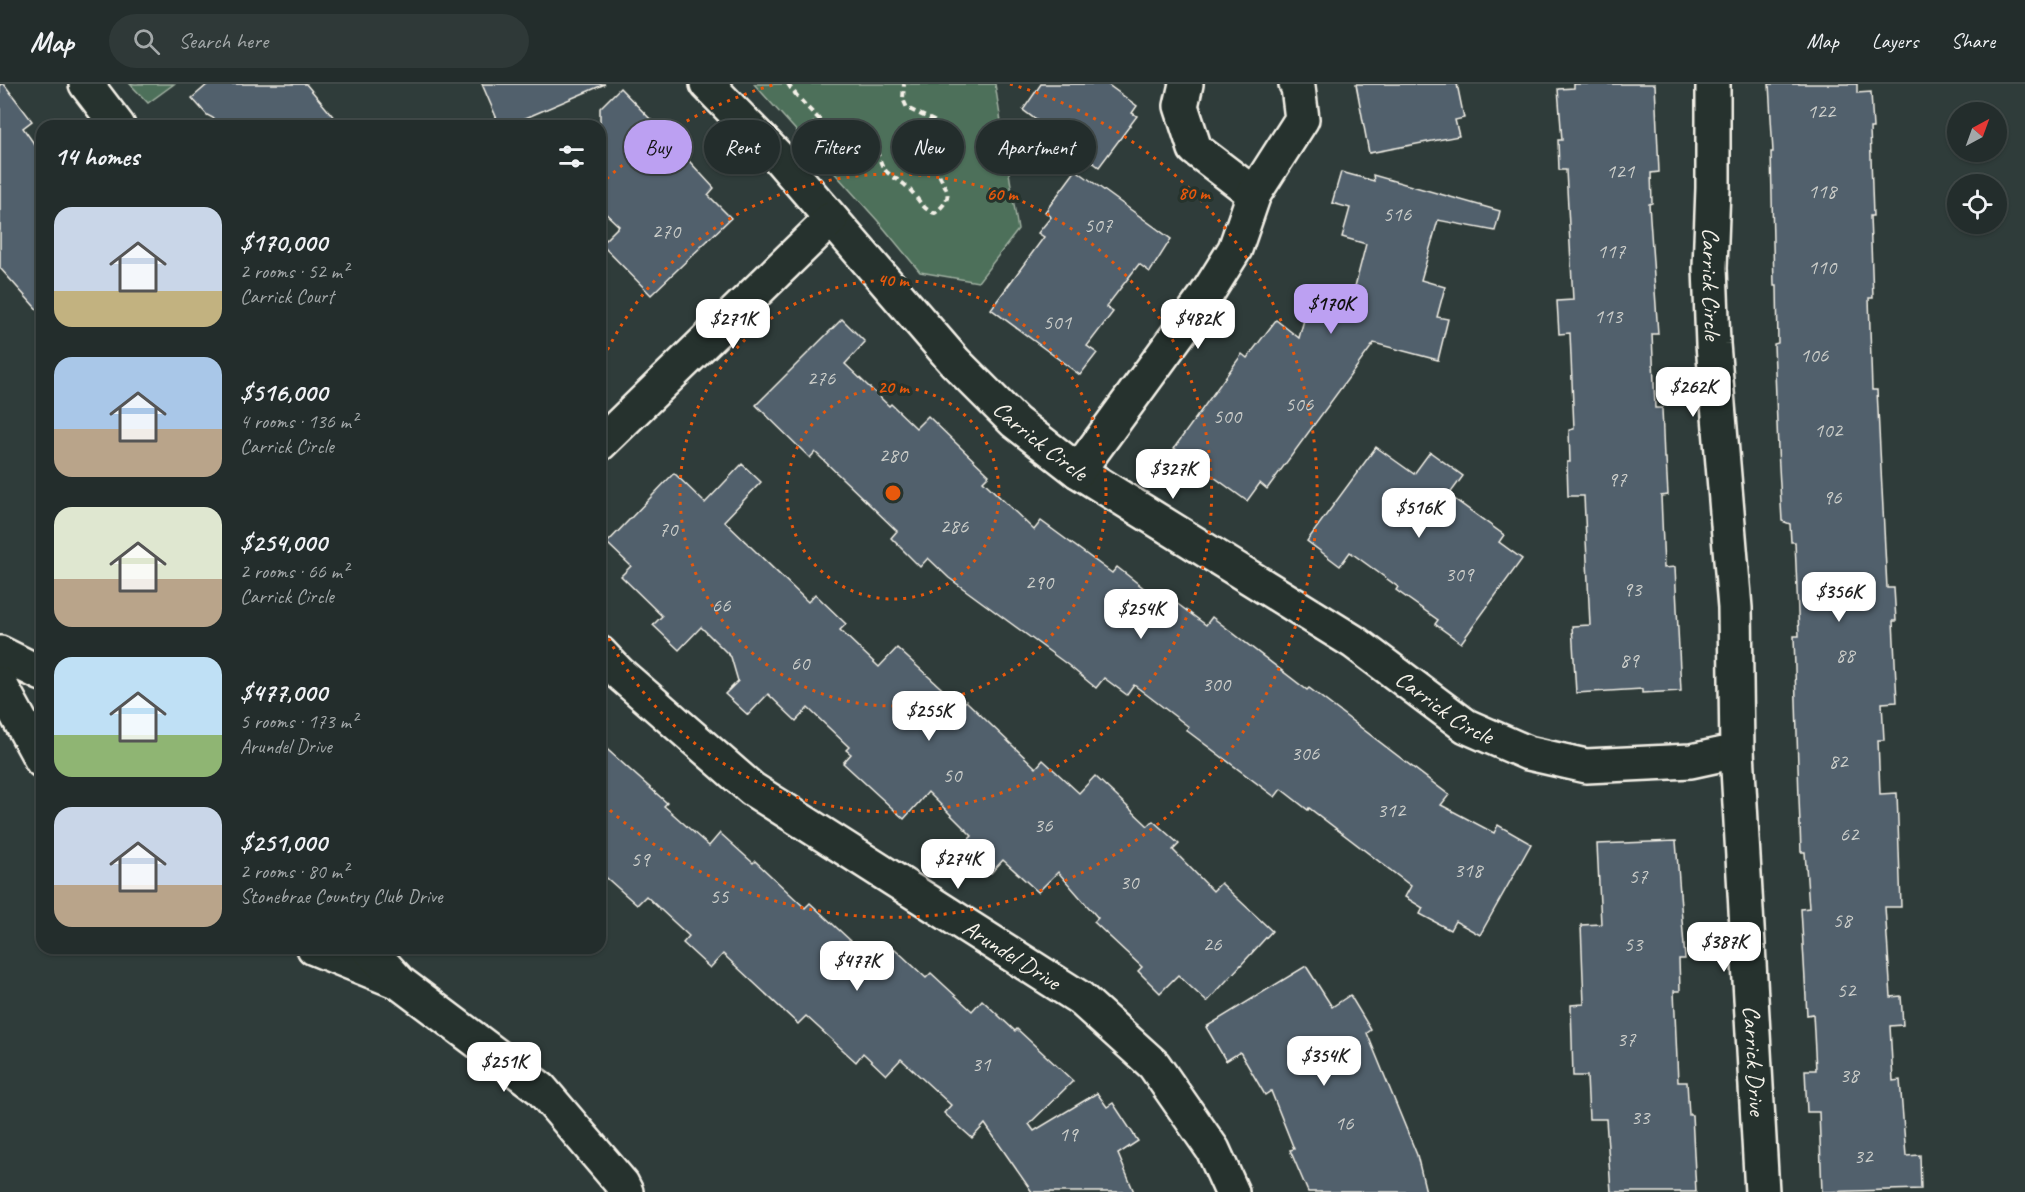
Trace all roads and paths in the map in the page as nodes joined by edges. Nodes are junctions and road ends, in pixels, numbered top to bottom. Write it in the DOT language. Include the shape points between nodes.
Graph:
graph roads {
  1 [pos="86,84"];
  2 [pos="707,84"];
  3 [pos="788,84"];
  4 [pos="904,84"];
  5 [pos="1186,84"];
  6 [pos="1296,84"];
  7 [pos="1713,84"];
  8 [pos="113,120"];
  9 [pos="1254,194"];
  10 [pos="831,219"];
  11 [pos="606,438"];
  12 [pos="1078,471"];
  13 [pos="0,652"];
  14 [pos="606,659"];
  15 [pos="36,671"];
  16 [pos="0,684"];
  17 [pos="36,750"];
  18 [pos="1737,751"];
  19 [pos="329,954"];
  20 [pos="373,954"];
  21 [pos="400,983"];
  22 [pos="626,1192"];
  23 [pos="1232,1192"];
  24 [pos="1762,1192"];
  1 -- 8 [label="street"];
  2 -- 10 [label="street, Carrick Circle"];
  3 -- 4 [label="path" via="840,137 855,146 872,146 880,154 883,167 907,186 927,211 935,213 947,198 948,188 937,168 941,130 934,121 907,108"];
  5 -- 9 [label="street" via="1181,106 1195,149"];
  6 -- 9 [label="street" via="1302,119"];
  7 -- 18 [label="street, Carrick Circle" via="1711,289 1735,609"];
  9 -- 12 [label="street" via="1235,249 1205,297"];
  10 -- 11 [label="street"];
  10 -- 12 [label="street, Carrick Circle" via="955,362 1014,422"];
  12 -- 18 [label="street, Carrick Circle" via="1354,642 1466,726 1528,753 1586,765 1691,761"];
  13 -- 15 [label="street"];
  14 -- 23 [label="street, Arundel Drive" via="752,789 1080,998 1154,1065 1213,1150"];
  16 -- 17 [label="street"];
  18 -- 24 [label="street, Carrick Drive"];
  19 -- 21 [label="street"];
  20 -- 21 [label="street"];
  21 -- 22 [label="street" via="541,1089"];
}
